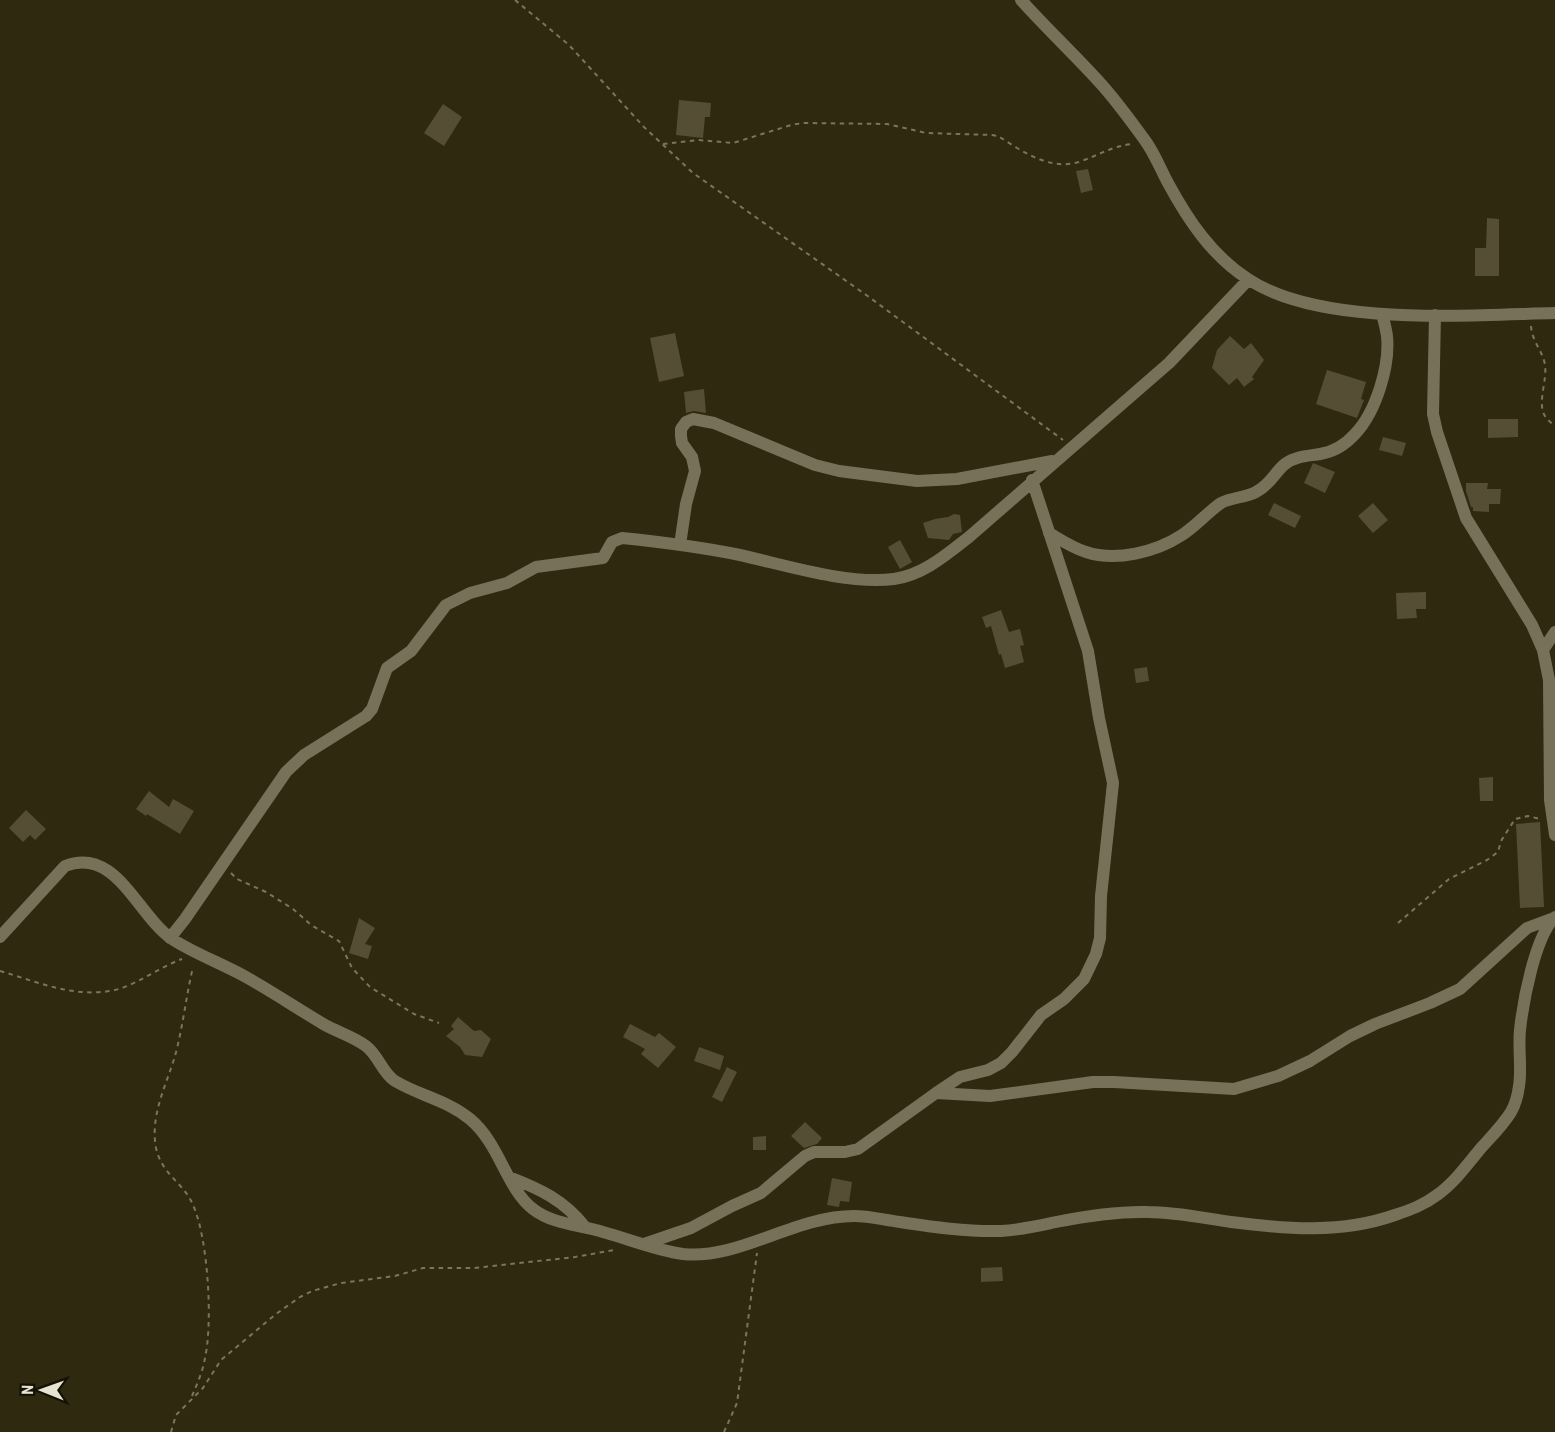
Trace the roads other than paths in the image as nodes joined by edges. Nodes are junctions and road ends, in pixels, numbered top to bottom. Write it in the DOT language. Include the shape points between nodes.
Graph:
graph roads {
  1 [pos="1021,0"];
  2 [pos="1248,280"];
  3 [pos="1555,313"];
  4 [pos="1382,314"];
  5 [pos="1435,315"];
  6 [pos="1055,461"];
  7 [pos="1032,480"];
  8 [pos="1049,533"];
  9 [pos="680,545"];
  10 [pos="1555,632"];
  11 [pos="1543,650"];
  12 [pos="1552,682"];
  13 [pos="1555,835"];
  14 [pos="1553,918"];
  15 [pos="0,937"];
  16 [pos="170,938"];
  17 [pos="936,1093"];
  18 [pos="509,1177"];
  19 [pos="585,1227"];
  20 [pos="642,1245"];
  1 -- 2 [label="street" via="1103,86 1146,142 1194,228"];
  2 -- 4 [label="street" via="1307,303"];
  2 -- 6 [label="street" via="1169,363"];
  3 -- 5 [label="street"];
  4 -- 5 [label="street"];
  4 -- 8 [label="street" via="1387,336 1379,389 1363,424 1339,448 1295,458 1263,488 1220,504 1181,536 1142,552 1088,553"];
  5 -- 11 [label="street" via="1433,414 1437,432 1466,518 1532,625"];
  6 -- 7 [label="street"];
  6 -- 9 [label="street" via="957,480 917,481 815,465 714,423 693,419 681,429 682,442 695,471"];
  7 -- 8 [label="street"];
  7 -- 9 [label="street" via="940,560 915,574 894,579 855,578"];
  8 -- 17 [label="street" via="1088,651 1113,783 1100,938 1084,979 1041,1015 1001,1063 960,1077"];
  9 -- 16 [label="street" via="621,538 612,542 603,558 536,567 507,583 446,605 411,651 387,668 366,716 318,744 286,772"];
  10 -- 11 [label="street"];
  11 -- 12 [label="street"];
  12 -- 13 [label="street"];
  14 -- 17 [label="street" via="1527,928 1460,989 1375,1024 1294,1069 1245,1087 1094,1082 990,1096"];
  14 -- 20 [label="street" via="1539,946 1526,995 1519,1032 1520,1085 1511,1112 1446,1189 1416,1208 1372,1222 1319,1229 1154,1212 1096,1215 998,1231 832,1216 703,1254 682,1254"];
  15 -- 16 [label="street" via="58,873 78,862 106,868"];
  16 -- 18 [label="street" via="365,1046 394,1080 473,1121 488,1138"];
  17 -- 20 [label="street" via="858,1149 814,1152 761,1193 691,1228"];
  18 -- 19 [label="street" via="561,1202"];
  18 -- 19 [label="street" via="530,1208 546,1218"];
  19 -- 20 [label="street"];
}
